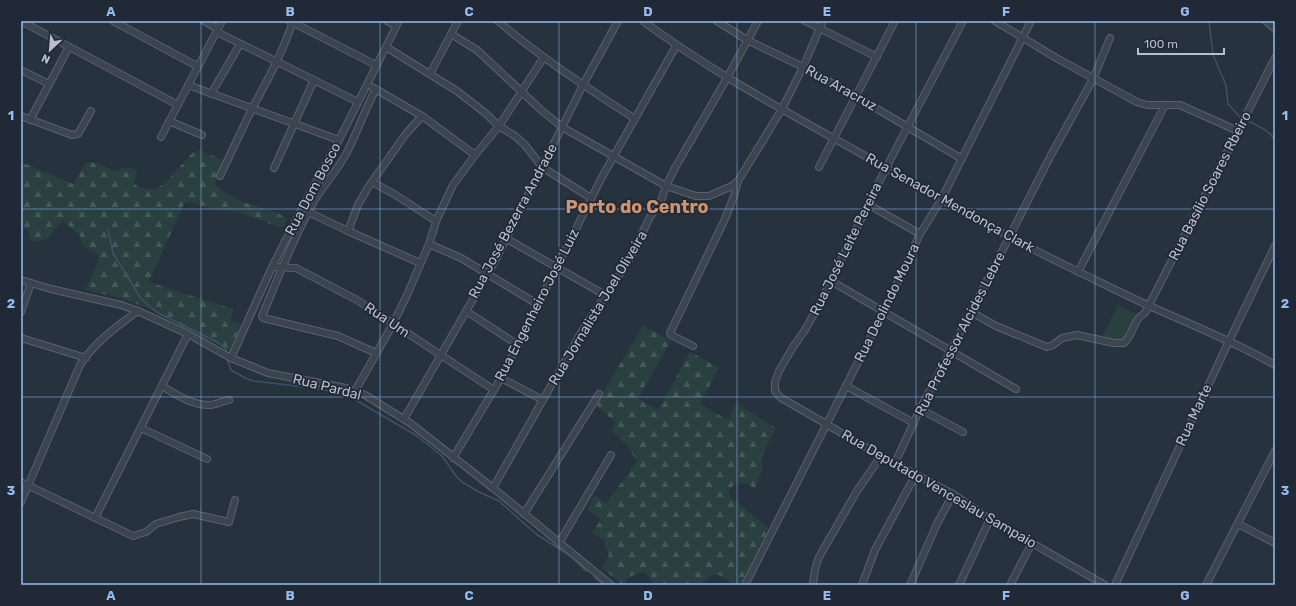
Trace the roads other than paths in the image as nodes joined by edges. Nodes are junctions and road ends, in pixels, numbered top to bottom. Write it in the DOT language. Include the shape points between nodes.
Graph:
graph roads {
  1 [pos="21,21"];
  2 [pos="113,21"];
  3 [pos="204,21"];
  4 [pos="222,21"];
  5 [pos="292,21"];
  6 [pos="387,21"];
  7 [pos="458,21"];
  8 [pos="618,21"];
  9 [pos="643,21"];
  10 [pos="717,21"];
  11 [pos="758,21"];
  12 [pos="805,21"];
  13 [pos="822,21"];
  14 [pos="895,21"];
  15 [pos="963,21"];
  16 [pos="995,21"];
  17 [pos="1030,21"];
  18 [pos="1266,21"];
  19 [pos="502,22"];
  20 [pos="397,23"];
  21 [pos="819,28"];
  22 [pos="1275,29"];
  23 [pos="217,30"];
  24 [pos="451,34"];
  25 [pos="1022,37"];
  26 [pos="1110,38"];
  27 [pos="747,40"];
  28 [pos="240,44"];
  29 [pos="70,46"];
  30 [pos="386,46"];
  31 [pos="676,46"];
  32 [pos="544,57"];
  33 [pos="877,57"];
  34 [pos="1275,58"];
  35 [pos="277,62"];
  36 [pos="198,66"];
  37 [pos="376,66"];
  38 [pos="802,67"];
  39 [pos="21,70"];
  40 [pos="430,74"];
  41 [pos="727,78"];
  42 [pos="1093,78"];
  43 [pos="314,80"];
  44 [pos="49,84"];
  45 [pos="367,84"];
  46 [pos="188,85"];
  47 [pos="583,85"];
  48 [pos="376,89"];
  49 [pos="522,92"];
  50 [pos="212,94"];
  51 [pos="857,97"];
  52 [pos="358,102"];
  53 [pos="1165,104"];
  54 [pos="178,105"];
  55 [pos="252,108"];
  56 [pos="782,109"];
  57 [pos="91,111"];
  58 [pos="21,116"];
  59 [pos="422,116"];
  60 [pos="635,119"];
  61 [pos="30,120"];
  62 [pos="169,121"];
  63 [pos="294,123"];
  64 [pos="499,126"];
  65 [pos="562,127"];
  66 [pos="908,127"];
  67 [pos="1238,131"];
  68 [pos="202,136"];
  69 [pos="161,137"];
  70 [pos="834,138"];
  71 [pos="339,140"];
  72 [pos="475,155"];
  73 [pos="614,157"];
  74 [pos="329,159"];
  75 [pos="962,159"];
  76 [pos="340,165"];
  77 [pos="542,167"];
  78 [pos="819,167"];
  79 [pos="274,168"];
  80 [pos="886,168"];
  81 [pos="220,176"];
  82 [pos="738,181"];
  83 [pos="372,182"];
  84 [pos="666,186"];
  85 [pos="591,198"];
  86 [pos="941,200"];
  87 [pos="869,205"];
  88 [pos="308,212"];
  89 [pos="436,221"];
  90 [pos="348,231"];
  91 [pos="920,234"];
  92 [pos="1009,237"];
  93 [pos="507,239"];
  94 [pos="429,244"];
  95 [pos="1275,246"];
  96 [pos="420,263"];
  97 [pos="556,266"];
  98 [pos="272,267"];
  99 [pos="282,268"];
  100 [pos="1078,272"];
  101 [pos="487,274"];
  102 [pos="21,280"];
  103 [pos="831,281"];
  104 [pos="32,283"];
  105 [pos="605,295"];
  106 [pos="539,304"];
  107 [pos="1148,305"];
  108 [pos="138,311"];
  109 [pos="466,311"];
  110 [pos="884,311"];
  111 [pos="21,312"];
  112 [pos="971,312"];
  113 [pos="393,324"];
  114 [pos="188,334"];
  115 [pos="21,338"];
  116 [pos="1229,341"];
  117 [pos="518,345"];
  118 [pos="693,346"];
  119 [pos="951,350"];
  120 [pos="376,353"];
  121 [pos="440,355"];
  122 [pos="86,358"];
  123 [pos="231,358"];
  124 [pos="1273,364"];
  125 [pos="501,378"];
  126 [pos="162,386"];
  127 [pos="846,386"];
  128 [pos="1016,389"];
  129 [pos="494,390"];
  130 [pos="355,391"];
  131 [pos="775,391"];
  132 [pos="599,394"];
  133 [pos="229,400"];
  134 [pos="543,400"];
  135 [pos="920,409"];
  136 [pos="404,419"];
  137 [pos="914,423"];
  138 [pos="827,424"];
  139 [pos="141,428"];
  140 [pos="964,432"];
  141 [pos="1275,451"];
  142 [pos="611,456"];
  143 [pos="881,456"];
  144 [pos="453,458"];
  145 [pos="207,459"];
  146 [pos="895,463"];
  147 [pos="916,474"];
  148 [pos="21,482"];
  149 [pos="28,485"];
  150 [pos="493,488"];
  151 [pos="953,494"];
  152 [pos="235,500"];
  153 [pos="21,502"];
  154 [pos="524,514"];
  155 [pos="96,518"];
  156 [pos="990,519"];
  157 [pos="1238,524"];
  158 [pos="560,543"];
  159 [pos="1032,543"];
  160 [pos="1275,543"];
  161 [pos="611,585"];
  162 [pos="745,585"];
  163 [pos="813,585"];
  164 [pos="862,585"];
  165 [pos="910,585"];
  166 [pos="959,585"];
  167 [pos="1010,585"];
  168 [pos="1105,585"];
  169 [pos="1115,585"];
  170 [pos="1206,585"];
  1 -- 29 [label="street"];
  2 -- 36 [label="street"];
  3 -- 23 [label="street"];
  4 -- 23 [label="street"];
  5 -- 35 [label="street"];
  5 -- 37 [label="street"];
  6 -- 20 [label="street"];
  7 -- 24 [label="street"];
  8 -- 47 [label="street, Rua José Bezerra Andrade"];
  9 -- 31 [label="street, Rua Senador Mendonça Clark"];
  10 -- 27 [label="street, Rua Aracruz"];
  11 -- 27 [label="street, Rua Jornalista Joel Oliveira"];
  12 -- 21 [label="street"];
  13 -- 21 [label="street"];
  14 -- 33 [label="street"];
  15 -- 66 [label="street, Rua José Leite Pereira"];
  16 -- 25 [label="street"];
  17 -- 25 [label="street, Rua Deolindo Moura"];
  18 -- 22 [label="street"];
  19 -- 32 [label="street"];
  20 -- 30 [label="street, Rua Dom Bosco"];
  21 -- 33 [label="street"];
  21 -- 38 [label="street"];
  23 -- 28 [label="street"];
  23 -- 36 [label="street"];
  24 -- 40 [label="street"];
  24 -- 49 [label="street" via="477,50"];
  25 -- 42 [label="street"];
  25 -- 75 [label="street, Rua Deolindo Moura"];
  26 -- 42 [label="street, Rua Professor Alcides Lebre"];
  27 -- 38 [label="street, Rua Aracruz"];
  27 -- 41 [label="street, Rua Jornalista Joel Oliveira"];
  28 -- 35 [label="street"];
  28 -- 50 [label="street"];
  29 -- 44 [label="street"];
  29 -- 54 [label="street"];
  30 -- 37 [label="street, Rua Dom Bosco"];
  30 -- 40 [label="street"];
  31 -- 41 [label="street, Rua Senador Mendonça Clark"];
  31 -- 60 [label="street, Rua Engenheiro José Luiz"];
  32 -- 47 [label="street"];
  32 -- 49 [label="street"];
  33 -- 51 [label="street"];
  34 -- 67 [label="street, Rua Basílio Soares Rbeiro"];
  35 -- 43 [label="street"];
  35 -- 55 [label="street"];
  36 -- 46 [label="street"];
  37 -- 45 [label="street, Rua Dom Bosco"];
  38 -- 51 [label="street, Rua Aracruz"];
  38 -- 56 [label="street"];
  39 -- 44 [label="street"];
  40 -- 64 [label="street" via="457,91"];
  41 -- 56 [label="street, Rua Senador Mendonça Clark"];
  41 -- 84 [label="street, Rua Jornalista Joel Oliveira"];
  42 -- 53 [label="street" via="1137,102 1147,105"];
  42 -- 92 [label="street, Rua Professor Alcides Lebre"];
  43 -- 52 [label="street"];
  43 -- 63 [label="street"];
  44 -- 61 [label="street"];
  45 -- 48 [label="street"];
  45 -- 52 [label="street, Rua Dom Bosco"];
  46 -- 50 [label="street"];
  46 -- 54 [label="street"];
  47 -- 60 [label="street"];
  47 -- 65 [label="street, Rua José Bezerra Andrade"];
  48 -- 59 [label="street"];
  48 -- 76 [label="street"];
  49 -- 64 [label="street"];
  49 -- 65 [label="street"];
  50 -- 55 [label="street"];
  51 -- 66 [label="street, Rua Aracruz"];
  51 -- 70 [label="street"];
  52 -- 71 [label="street, Rua Dom Bosco"];
  53 -- 67 [label="street" via="1180,104"];
  53 -- 100 [label="street"];
  54 -- 62 [label="street"];
  55 -- 63 [label="street"];
  55 -- 81 [label="street"];
  56 -- 70 [label="street, Rua Senador Mendonça Clark"];
  56 -- 82 [label="street"];
  57 -- 61 [label="street" via="78,134 72,135"];
  58 -- 61 [label="street"];
  59 -- 72 [label="street"];
  59 -- 83 [label="street" via="405,135"];
  60 -- 73 [label="street, Rua Engenheiro José Luiz"];
  62 -- 68 [label="street"];
  62 -- 69 [label="street"];
  63 -- 71 [label="street"];
  63 -- 79 [label="street"];
  64 -- 72 [label="street"];
  64 -- 77 [label="street" via="525,145"];
  65 -- 73 [label="street"];
  65 -- 77 [label="street, Rua José Bezerra Andrade"];
  66 -- 75 [label="street, Rua Aracruz"];
  66 -- 80 [label="street, Rua José Leite Pereira"];
  67 -- 107 [label="street, Rua Basílio Soares Rbeiro"];
  70 -- 78 [label="street"];
  70 -- 80 [label="street, Rua Senador Mendonça Clark"];
  71 -- 74 [label="street, Rua Dom Bosco"];
  72 -- 89 [label="street" via="454,185"];
  73 -- 84 [label="street"];
  73 -- 85 [label="street, Rua Engenheiro José Luiz"];
  74 -- 76 [label="street"];
  74 -- 98 [label="street, Rua Dom Bosco"];
  75 -- 86 [label="street, Rua Deolindo Moura"];
  76 -- 88 [label="street" via="317,195"];
  77 -- 85 [label="street"];
  77 -- 93 [label="street, Rua José Bezerra Andrade"];
  80 -- 86 [label="street, Rua Senador Mendonça Clark"];
  80 -- 87 [label="street, Rua José Leite Pereira"];
  82 -- 84 [label="street" via="709,196 696,196"];
  82 -- 118 [label="street" via="725,219 670,333"];
  83 -- 89 [label="street"];
  83 -- 90 [label="street" via="358,205"];
  84 -- 105 [label="street, Rua Jornalista Joel Oliveira" via="662,200 650,217 629,260"];
  85 -- 97 [label="street, Rua Engenheiro José Luiz"];
  86 -- 91 [label="street, Rua Deolindo Moura"];
  86 -- 92 [label="street, Rua Senador Mendonça Clark"];
  87 -- 91 [label="street"];
  87 -- 103 [label="street, Rua José Leite Pereira"];
  88 -- 90 [label="street"];
  88 -- 99 [label="street"];
  89 -- 94 [label="street"];
  90 -- 96 [label="street"];
  91 -- 110 [label="street, Rua Deolindo Moura"];
  92 -- 100 [label="street, Rua Senador Mendonça Clark"];
  92 -- 112 [label="street, Rua Professor Alcides Lebre"];
  93 -- 97 [label="street"];
  93 -- 101 [label="street, Rua José Bezerra Andrade"];
  94 -- 96 [label="street"];
  94 -- 101 [label="street" via="461,258"];
  95 -- 116 [label="street, Rua Marte"];
  96 -- 113 [label="street"];
  97 -- 105 [label="street"];
  97 -- 106 [label="street, Rua Engenheiro José Luiz"];
  98 -- 99 [label="street, Rua Um"];
  98 -- 123 [label="street, Rua Dom Bosco"];
  99 -- 113 [label="street, Rua Um" via="296,268 340,290"];
  99 -- 120 [label="street" via="262,317 338,336"];
  100 -- 107 [label="street, Rua Senador Mendonça Clark"];
  101 -- 106 [label="street"];
  101 -- 109 [label="street, Rua José Bezerra Andrade"];
  102 -- 104 [label="street, Rua Pardal"];
  103 -- 110 [label="street"];
  103 -- 131 [label="street, Rua José Leite Pereira" via="806,330 779,371"];
  104 -- 108 [label="street, Rua Pardal"];
  104 -- 111 [label="street"];
  105 -- 134 [label="street, Rua Jornalista Joel Oliveira"];
  106 -- 117 [label="street, Rua Engenheiro José Luiz"];
  107 -- 112 [label="street, Rua Basílio Soares Rbeiro" via="1124,343 1077,335 1062,338 1047,347 1011,333"];
  107 -- 116 [label="street, Rua Senador Mendonça Clark"];
  108 -- 114 [label="street, Rua Pardal"];
  108 -- 122 [label="street" via="111,332"];
  109 -- 117 [label="street"];
  109 -- 121 [label="street, Rua José Bezerra Andrade"];
  110 -- 119 [label="street"];
  110 -- 127 [label="street, Rua Deolindo Moura"];
  112 -- 119 [label="street, Rua Professor Alcides Lebre"];
  113 -- 120 [label="street"];
  113 -- 121 [label="street, Rua Um"];
  114 -- 123 [label="street, Rua Pardal"];
  114 -- 126 [label="street"];
  115 -- 122 [label="street"];
  116 -- 124 [label="street, Rua Senador Mendonça Clark"];
  116 -- 169 [label="street, Rua Marte"];
  117 -- 125 [label="street, Rua Engenheiro José Luiz"];
  119 -- 128 [label="street"];
  119 -- 135 [label="street, Rua Professor Alcides Lebre"];
  120 -- 130 [label="street"];
  121 -- 129 [label="street, Rua Um"];
  121 -- 136 [label="street, Rua José Bezerra Andrade"];
  122 -- 149 [label="street" via="78,370"];
  123 -- 130 [label="street, Rua Pardal" via="268,373"];
  125 -- 129 [label="street, Rua Engenheiro José Luiz"];
  125 -- 134 [label="street"];
  126 -- 133 [label="street" via="198,404 212,405"];
  126 -- 139 [label="street"];
  127 -- 137 [label="street"];
  127 -- 138 [label="street, Rua Deolindo Moura"];
  129 -- 144 [label="street, Rua Engenheiro José Luiz"];
  130 -- 136 [label="street, Rua Pardal"];
  131 -- 138 [label="street, Rua Deputado Venceslau Sampaio" via="785,400"];
  132 -- 154 [label="street"];
  134 -- 150 [label="street, Rua Jornalista Joel Oliveira"];
  135 -- 137 [label="street, Rua Professor Alcides Lebre"];
  135 -- 140 [label="street"];
  136 -- 144 [label="street, Rua Pardal"];
  137 -- 146 [label="street, Rua Professor Alcides Lebre"];
  138 -- 143 [label="street, Rua Deputado Venceslau Sampaio"];
  138 -- 162 [label="street, Rua Deolindo Moura"];
  139 -- 145 [label="street"];
  139 -- 155 [label="street"];
  141 -- 157 [label="street"];
  142 -- 158 [label="street"];
  143 -- 146 [label="street, Rua Deputado Venceslau Sampaio"];
  143 -- 163 [label="street" via="857,491 819,557"];
  144 -- 150 [label="street, Rua Pardal"];
  146 -- 147 [label="street, Rua Deputado Venceslau Sampaio"];
  147 -- 151 [label="street, Rua Deputado Venceslau Sampaio"];
  147 -- 164 [label="street" via="876,550"];
  148 -- 149 [label="street"];
  149 -- 153 [label="street"];
  149 -- 155 [label="street"];
  150 -- 154 [label="street, Rua Pardal"];
  151 -- 156 [label="street, Rua Deputado Venceslau Sampaio"];
  151 -- 165 [label="street" via="936,524"];
  152 -- 155 [label="street" via="229,522 193,514 156,524 146,532 133,536"];
  154 -- 158 [label="street, Rua Pardal"];
  156 -- 159 [label="street, Rua Deputado Venceslau Sampaio"];
  156 -- 166 [label="street"];
  157 -- 160 [label="street"];
  157 -- 170 [label="street"];
  158 -- 161 [label="street, Rua Pardal"];
  159 -- 167 [label="street"];
  159 -- 168 [label="street, Rua Deputado Venceslau Sampaio"];
}
